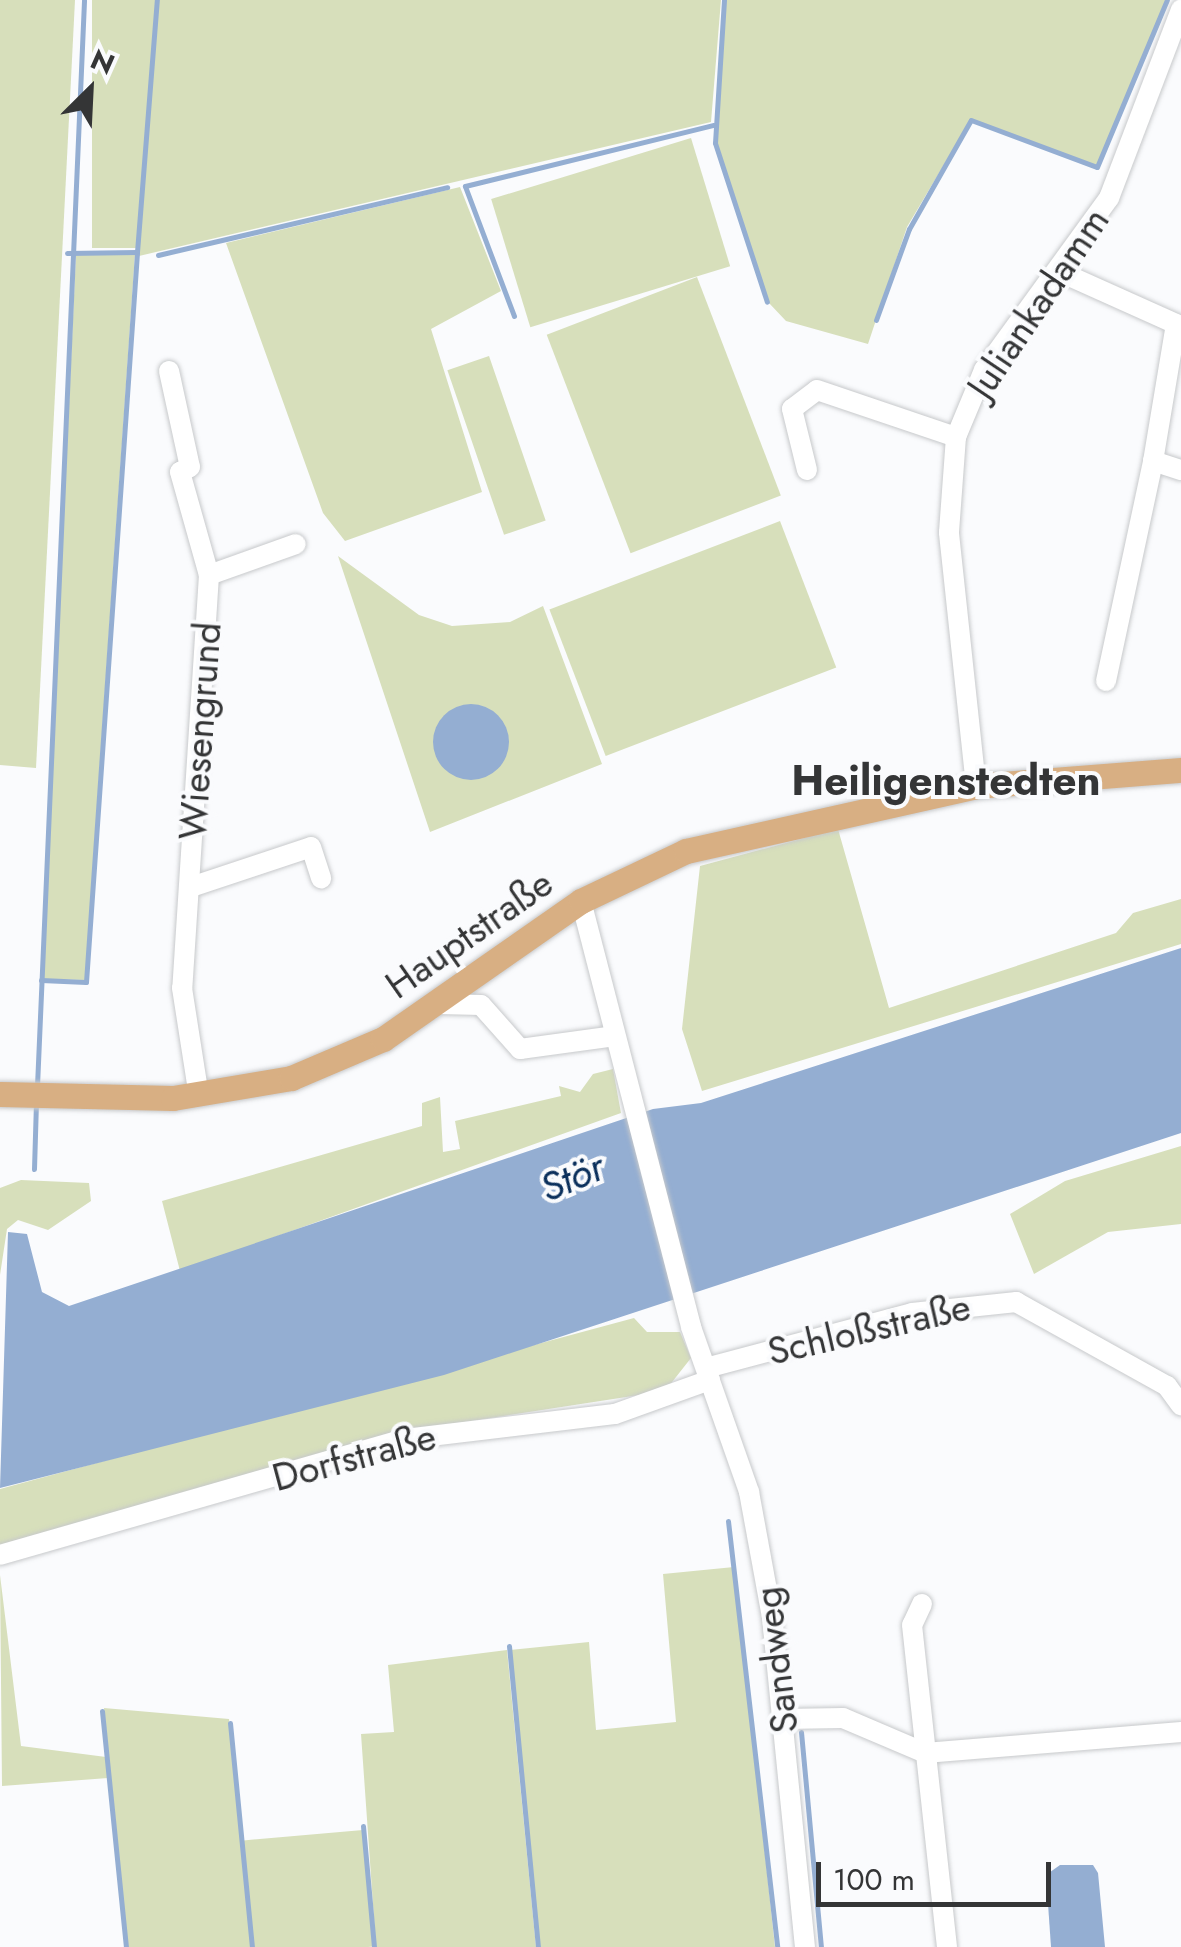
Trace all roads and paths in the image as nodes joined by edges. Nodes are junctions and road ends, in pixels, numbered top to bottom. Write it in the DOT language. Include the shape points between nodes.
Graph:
graph roads {
  1 [pos="1181,9"];
  2 [pos="1058,271"];
  3 [pos="169,371"];
  4 [pos="956,438"];
  5 [pos="1153,461"];
  6 [pos="807,470"];
  7 [pos="1181,470"];
  8 [pos="296,544"];
  9 [pos="209,575"];
  10 [pos="1106,681"];
  11 [pos="1181,770"];
  12 [pos="976,786"];
  13 [pos="321,878"];
  14 [pos="190,886"];
  15 [pos="581,901"];
  16 [pos="440,1004"];
  17 [pos="615,1036"];
  18 [pos="22,1096"];
  19 [pos="199,1096"];
  20 [pos="708,1374"];
  21 [pos="1181,1405"];
  22 [pos="0,1555"];
  23 [pos="922,1604"];
  24 [pos="784,1719"];
  25 [pos="1181,1732"];
  26 [pos="925,1753"];
  27 [pos="805,1947"];
  28 [pos="947,1947"];
  1 -- 2 [label="street, Juliankadamm" via="1118,181"];
  2 -- 4 [label="street, Juliankadamm" via="984,370"];
  2 -- 5 [label="street" via="1176,324"];
  3 -- 9 [label="street, Wiesengrund" via="190,467 180,472"];
  4 -- 6 [label="street" via="816,390 792,408"];
  4 -- 12 [label="street, Juliankadamm" via="949,532"];
  5 -- 7 [label="street"];
  5 -- 10 [label="street"];
  8 -- 9 [label="street, Wiesengrund"];
  9 -- 14 [label="street, Wiesengrund"];
  11 -- 12 [label="main road, Hauptstraße"];
  12 -- 15 [label="main road, Hauptstraße" via="686,851"];
  13 -- 14 [label="street, Wiesengrund" via="311,847"];
  14 -- 19 [label="street, Wiesengrund" via="182,988"];
  15 -- 16 [label="main road, Hauptstraße"];
  15 -- 17 [label="street, Sandweg"];
  16 -- 17 [label="street" via="480,1005 520,1049"];
  16 -- 19 [label="main road, Hauptstraße" via="315,1070"];
  17 -- 20 [label="street, Sandweg"];
  18 -- 19 [label="main road, Hauptstraße"];
  20 -- 21 [label="street, Schloßstraße" via="912,1313 1016,1302 1168,1386"];
  20 -- 22 [label="street, Dorfstraße" via="615,1414 406,1439"];
  20 -- 24 [label="street, Sandweg" via="749,1492"];
  23 -- 26 [label="street" via="912,1626"];
  24 -- 26 [label="street" via="859,1722"];
  24 -- 27 [label="street, Sandweg"];
  25 -- 26 [label="street"];
  26 -- 28 [label="street"];
}
